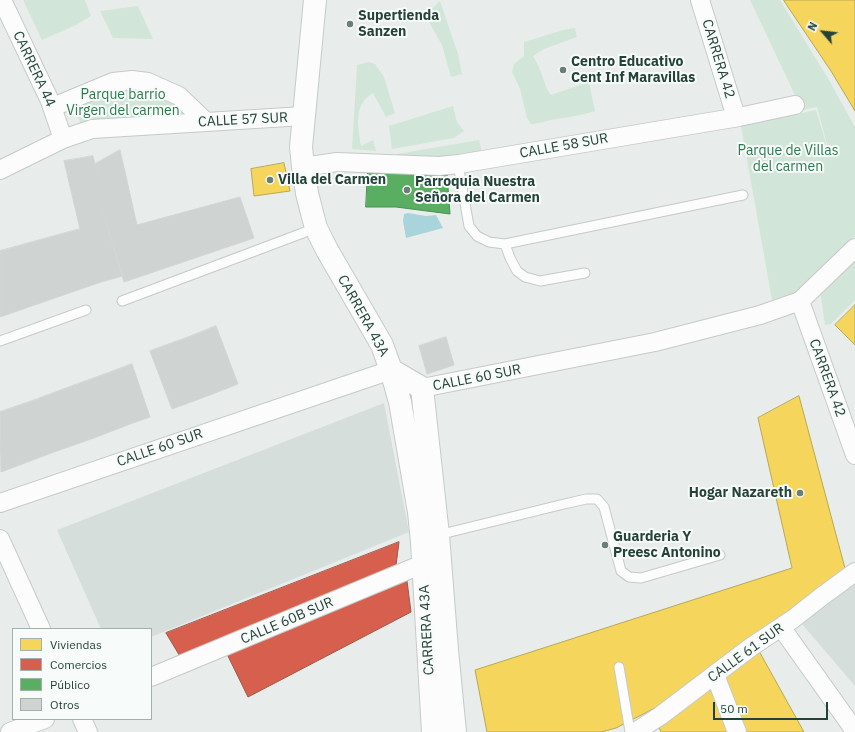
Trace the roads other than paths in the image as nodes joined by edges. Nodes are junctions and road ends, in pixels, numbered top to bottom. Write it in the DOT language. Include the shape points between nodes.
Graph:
graph roads {
  1 [pos="2,0"];
  2 [pos="316,0"];
  3 [pos="700,0"];
  4 [pos="795,104"];
  5 [pos="53,108"];
  6 [pos="304,116"];
  7 [pos="736,117"];
  8 [pos="206,122"];
  9 [pos="63,139"];
  10 [pos="458,164"];
  11 [pos="303,166"];
  12 [pos="0,170"];
  13 [pos="743,195"];
  14 [pos="316,228"];
  15 [pos="505,244"];
  16 [pos="855,248"];
  17 [pos="585,273"];
  18 [pos="122,301"];
  19 [pos="800,301"];
  20 [pos="86,310"];
  21 [pos="0,341"];
  22 [pos="391,370"];
  23 [pos="422,388"];
  24 [pos="855,454"];
  25 [pos="0,503"];
  26 [pos="438,535"];
  27 [pos="0,539"];
  28 [pos="720,555"];
  29 [pos="423,567"];
  30 [pos="853,577"];
  31 [pos="41,628"];
  32 [pos="781,628"];
  33 [pos="618,667"];
  34 [pos="715,675"];
  35 [pos="152,677"];
  36 [pos="42,720"];
  37 [pos="82,720"];
  38 [pos="855,731"];
  39 [pos="10,732"];
  40 [pos="88,732"];
  41 [pos="433,732"];
  42 [pos="455,732"];
  43 [pos="630,732"];
  44 [pos="634,732"];
  45 [pos="737,732"];
  1 -- 5 [label="street, CARRERA 44"];
  2 -- 6 [label="main road, CARRERA 43A"];
  3 -- 7 [label="street, CARRERA 42"];
  4 -- 7 [label="street, CALLE 58 SUR"];
  5 -- 8 [label="street" via="113,82 132,80 148,82 179,96"];
  5 -- 9 [label="street, CARRERA 44"];
  6 -- 8 [label="street, CALLE 57 SUR"];
  6 -- 11 [label="main road, CARRERA 43A" via="301,147"];
  7 -- 10 [label="street, CALLE 58 SUR"];
  8 -- 9 [label="street, CALLE 57 SUR" via="92,130"];
  9 -- 12 [label="street, CALLE 57 SUR"];
  10 -- 11 [label="street, CALLE 58 SUR" via="439,166 332,162"];
  10 -- 15 [label="lane" via="469,226 477,236 489,242"];
  11 -- 14 [label="main road, CARRERA 43A"];
  13 -- 15 [label="lane"];
  14 -- 18 [label="lane"];
  14 -- 22 [label="main road, CARRERA 43A" via="326,250 382,345"];
  15 -- 17 [label="lane" via="517,271 525,277 540,281"];
  16 -- 19 [label="street, CALLE 60 SUR"];
  19 -- 23 [label="street, CALLE 60 SUR" via="760,315 655,342"];
  19 -- 24 [label="street, CARRERA 42"];
  20 -- 21 [label="lane"];
  22 -- 23 [label="main road, CALLE 60 SUR"];
  22 -- 25 [label="street, CALLE 60 SUR"];
  22 -- 29 [label="main road, CARRERA 43A" via="400,402 419,512"];
  23 -- 26 [label="main road, CARRERA 43A"];
  26 -- 28 [label="lane" via="586,499 597,499 604,506 621,571 629,577 642,578"];
  26 -- 42 [label="main road, CARRERA 43A"];
  27 -- 31 [label="street"];
  29 -- 35 [label="street, CALLE 60B SUR" via="413,568"];
  29 -- 41 [label="main road, CARRERA 43A"];
  30 -- 32 [label="street, CALLE 61 SUR" via="821,597"];
  32 -- 34 [label="street, CALLE 61 SUR"];
  32 -- 38 [label="street"];
  33 -- 43 [label="lane"];
  34 -- 44 [label="street, CALLE 61 SUR"];
  34 -- 45 [label="street"];
  36 -- 39 [label="street"];
  37 -- 40 [label="street"];
}
